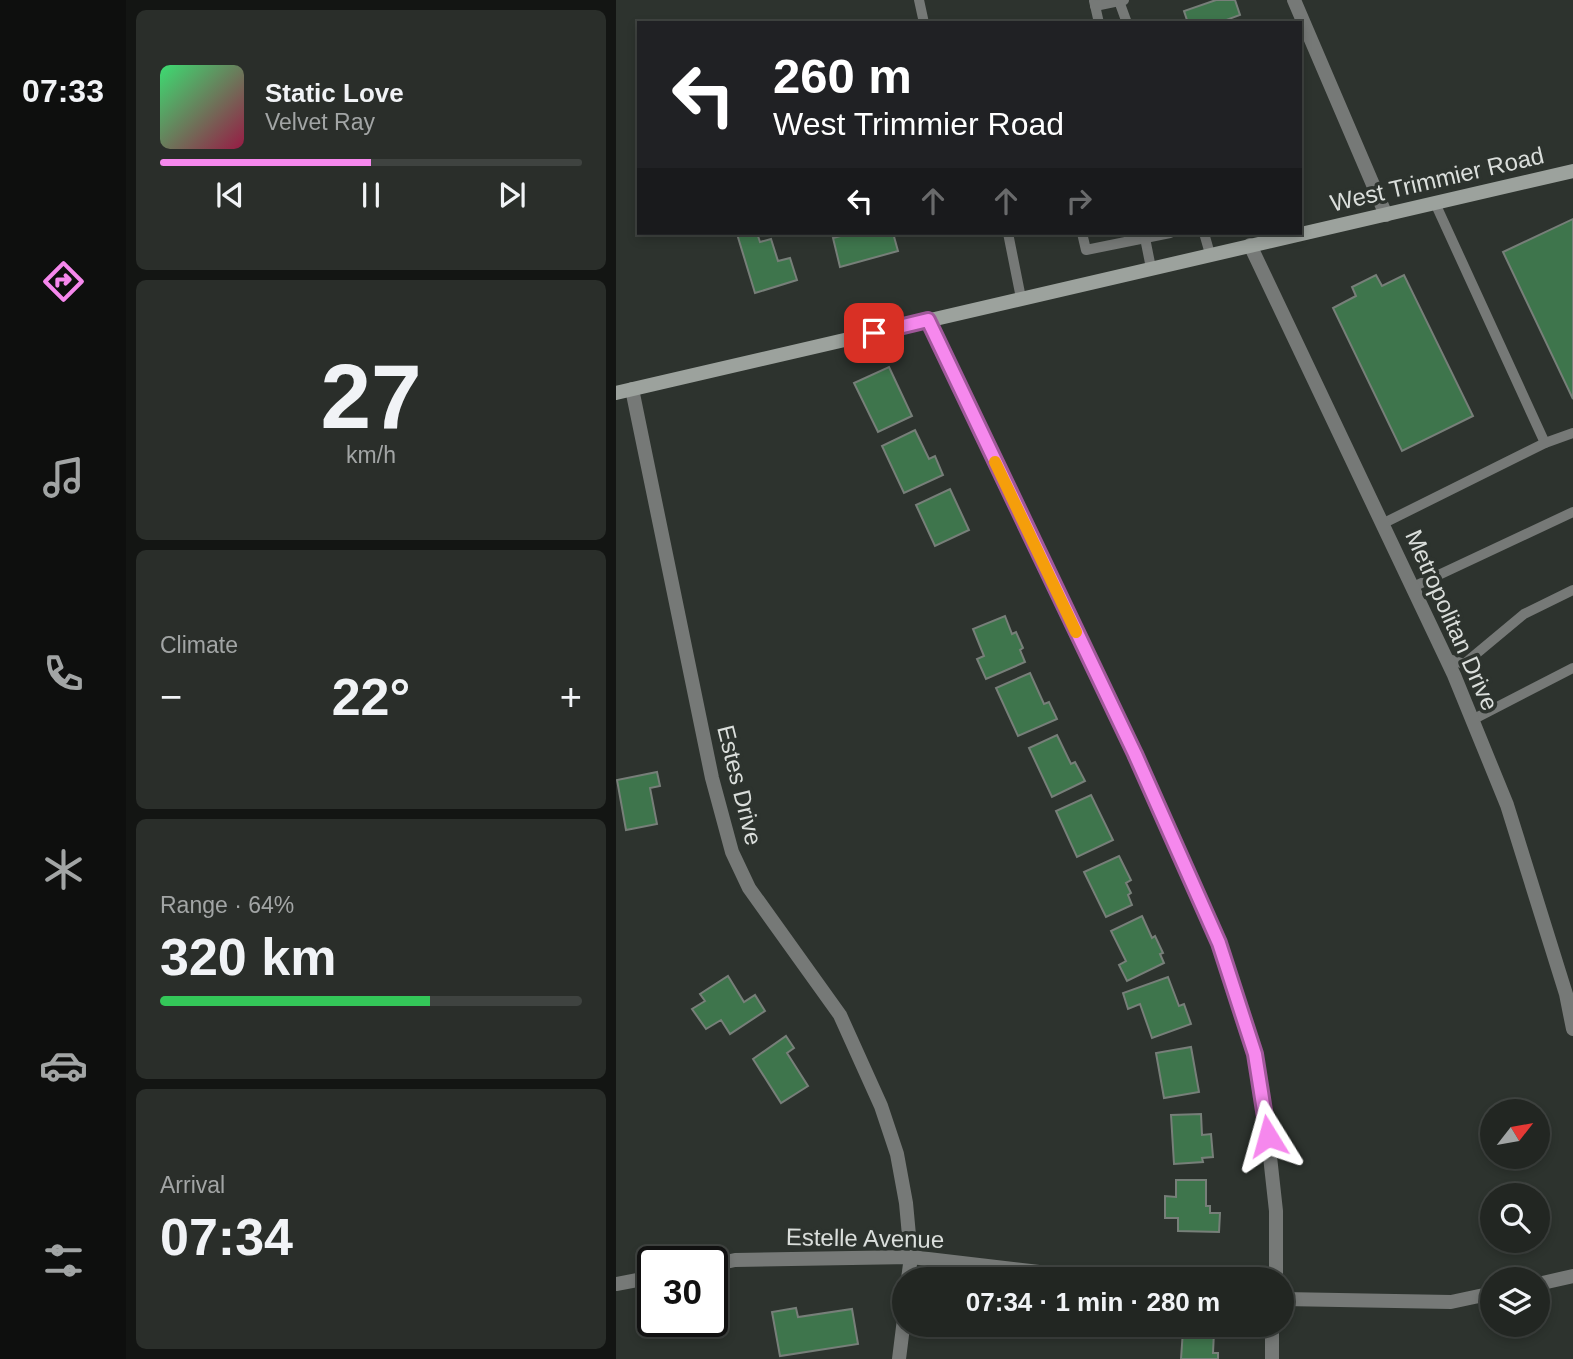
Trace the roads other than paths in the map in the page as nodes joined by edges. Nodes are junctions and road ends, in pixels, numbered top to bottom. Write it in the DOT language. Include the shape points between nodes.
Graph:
graph roads {
  1 [pos="919,0"];
  2 [pos="1294,0"];
  3 [pos="1121,1"];
  4 [pos="1095,3"];
  5 [pos="923,21"];
  6 [pos="1099,21"];
  7 [pos="1127,21"];
  8 [pos="1573,172"];
  9 [pos="1435,203"];
  10 [pos="1386,215"];
  11 [pos="1302,234"];
  12 [pos="1008,235"];
  13 [pos="1082,235"];
  14 [pos="1144,235"];
  15 [pos="1205,235"];
  16 [pos="1295,235"];
  17 [pos="1250,245"];
  18 [pos="1210,254"];
  19 [pos="1151,268"];
  20 [pos="1021,298"];
  21 [pos="928,320"];
  22 [pos="632,390"];
  23 [pos="616,393"];
  24 [pos="1573,433"];
  25 [pos="1545,443"];
  26 [pos="1573,512"];
  27 [pos="1384,523"];
  28 [pos="1413,587"];
  29 [pos="1573,590"];
  30 [pos="1446,659"];
  31 [pos="1573,668"];
  32 [pos="1472,720"];
  33 [pos="1573,1029"];
  34 [pos="911,1258"];
  35 [pos="728,1262"];
  36 [pos="910,1267"];
  37 [pos="992,1267"];
  38 [pos="1276,1267"];
  39 [pos="1573,1276"];
  40 [pos="637,1280"];
  41 [pos="1550,1281"];
  42 [pos="616,1284"];
  43 [pos="1480,1296"];
  44 [pos="1294,1299"];
  45 [pos="902,1337"];
  46 [pos="1272,1337"];
  47 [pos="899,1359"];
  48 [pos="1272,1359"];
  1 -- 5 [label="lane"];
  2 -- 10 [label="street"];
  3 -- 4 [label="lane"];
  3 -- 7 [label="lane"];
  4 -- 6 [label="lane"];
  8 -- 9 [label="street, West Trimmier Road"];
  9 -- 10 [label="street, West Trimmier Road"];
  9 -- 25 [label="lane"];
  10 -- 11 [label="street, West Trimmier Road"];
  12 -- 20 [label="lane"];
  13 -- 14 [label="lane" via="1086,250"];
  14 -- 19 [label="lane"];
  15 -- 18 [label="lane"];
  16 -- 17 [label="street, West Trimmier Road"];
  17 -- 18 [label="street, West Trimmier Road"];
  17 -- 27 [label="street, Metropolitan Drive"];
  18 -- 19 [label="street, West Trimmier Road"];
  19 -- 20 [label="street, West Trimmier Road"];
  20 -- 21 [label="street, West Trimmier Road"];
  21 -- 22 [label="street, West Trimmier Road"];
  21 -- 38 [label="street" via="1135,754 1219,943 1255,1054 1276,1211"];
  22 -- 23 [label="street, West Trimmier Road"];
  22 -- 34 [label="street, Estes Drive" via="712,778 732,852 749,888 840,1015 862,1060 897,1154"];
  24 -- 25 [label="lane"];
  25 -- 27 [label="lane"];
  26 -- 28 [label="lane"];
  27 -- 28 [label="street, Metropolitan Drive"];
  28 -- 30 [label="street, Metropolitan Drive"];
  29 -- 30 [label="lane" via="1524,614 1464,664"];
  30 -- 32 [label="street, Metropolitan Drive"];
  31 -- 32 [label="lane"];
  32 -- 33 [label="street, Metropolitan Drive" via="1507,805"];
  34 -- 35 [label="street, Estelle Avenue"];
  34 -- 36 [label="street, Estes Drive"];
  34 -- 37 [label="street, Estelle Avenue"];
  39 -- 41 [label="street"];
  40 -- 42 [label="street"];
  43 -- 44 [label="street" via="1451,1302"];
  45 -- 47 [label="street"];
  46 -- 48 [label="street"];
}
